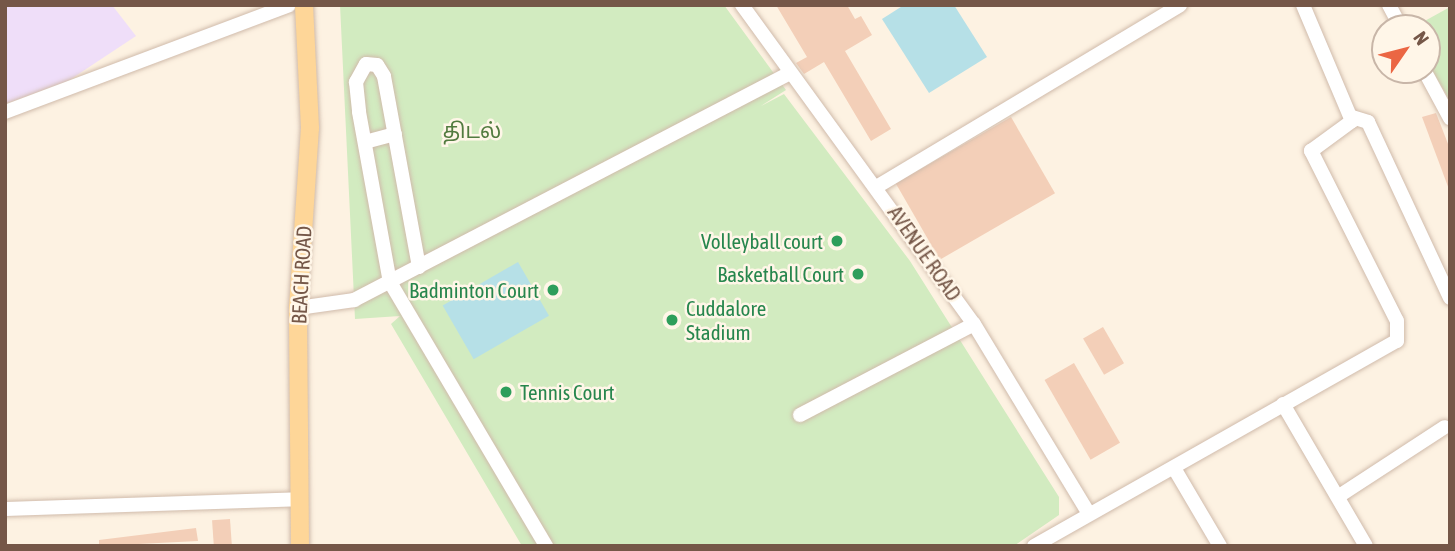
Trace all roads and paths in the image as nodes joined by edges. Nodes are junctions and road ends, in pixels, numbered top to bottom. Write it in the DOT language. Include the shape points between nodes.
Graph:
graph roads {
  1 [pos="289,5"];
  2 [pos="304,5"];
  3 [pos="741,5"];
  4 [pos="1180,5"];
  5 [pos="1303,5"];
  6 [pos="789,74"];
  7 [pos="1432,84"];
  8 [pos="5,112"];
  9 [pos="1352,117"];
  10 [pos="1450,118"];
  11 [pos="395,134"];
  12 [pos="365,142"];
  13 [pos="878,186"];
  14 [pos="419,267"];
  15 [pos="390,282"];
  16 [pos="1450,298"];
  17 [pos="298,308"];
  18 [pos="974,324"];
  19 [pos="1283,404"];
  20 [pos="800,415"];
  21 [pos="1445,427"];
  22 [pos="1174,468"];
  23 [pos="1339,496"];
  24 [pos="299,499"];
  25 [pos="5,509"];
  26 [pos="1089,514"];
  27 [pos="300,546"];
  28 [pos="545,546"];
  29 [pos="1035,546"];
  30 [pos="1220,546"];
  31 [pos="1366,546"];
  1 -- 8 [label="street"];
  2 -- 17 [label="main road, BEACH ROAD" via="310,128"];
  3 -- 6 [label="street, AVENUE ROAD"];
  4 -- 13 [label="street"];
  5 -- 9 [label="street"];
  6 -- 13 [label="street, AVENUE ROAD"];
  6 -- 14 [label="street"];
  7 -- 10 [label="street"];
  9 -- 16 [label="street" via="1368,122"];
  9 -- 19 [label="street" via="1350,125 1316,142 1311,151 1397,321 1397,341"];
  11 -- 12 [label="street"];
  11 -- 12 [label="street" via="384,75 377,65 366,64 356,82"];
  11 -- 14 [label="street"];
  12 -- 15 [label="street"];
  13 -- 18 [label="street, AVENUE ROAD"];
  14 -- 15 [label="street"];
  15 -- 17 [label="street" via="338,306"];
  15 -- 28 [label="street"];
  17 -- 24 [label="main road, BEACH ROAD"];
  18 -- 20 [label="street"];
  18 -- 26 [label="street, AVENUE ROAD"];
  19 -- 22 [label="street"];
  19 -- 23 [label="street"];
  21 -- 23 [label="street"];
  22 -- 26 [label="street"];
  22 -- 30 [label="street"];
  23 -- 31 [label="street"];
  24 -- 25 [label="street"];
  24 -- 27 [label="main road, BEACH ROAD"];
  26 -- 29 [label="street"];
}
